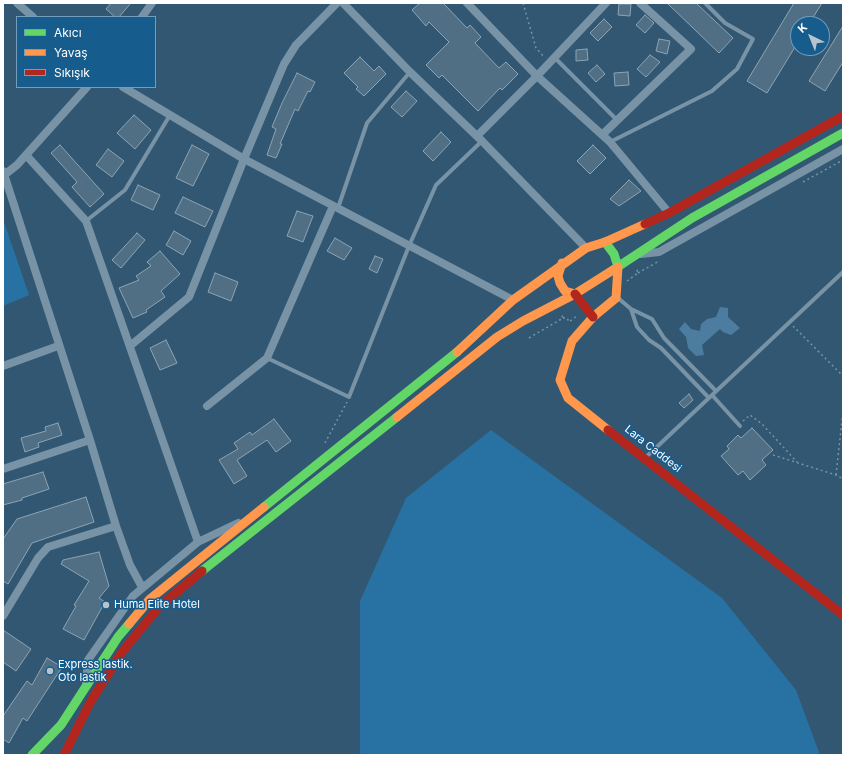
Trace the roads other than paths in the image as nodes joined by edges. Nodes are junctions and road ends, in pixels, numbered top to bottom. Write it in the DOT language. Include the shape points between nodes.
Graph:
graph roads {
  1 [pos="17,3"];
  2 [pos="152,3"];
  3 [pos="337,3"];
  4 [pos="343,3"];
  5 [pos="468,3"];
  6 [pos="606,3"];
  7 [pos="640,3"];
  8 [pos="705,3"];
  9 [pos="32,16"];
  10 [pos="143,16"];
  11 [pos="552,60"];
  12 [pos="410,72"];
  13 [pos="537,76"];
  14 [pos="86,88"];
  15 [pos="125,88"];
  16 [pos="170,115"];
  17 [pos="843,116"];
  18 [pos="618,120"];
  19 [pos="843,133"];
  20 [pos="602,135"];
  21 [pos="479,138"];
  22 [pos="610,142"];
  23 [pos="843,149"];
  24 [pos="26,155"];
  25 [pos="244,159"];
  26 [pos="3,174"];
  27 [pos="335,207"];
  28 [pos="669,213"];
  29 [pos="86,221"];
  30 [pos="605,242"];
  31 [pos="409,246"];
  32 [pos="586,248"];
  33 [pos="636,255"];
  34 [pos="562,264"];
  35 [pos="618,267"];
  36 [pos="843,272"];
  37 [pos="575,294"];
  38 [pos="616,298"];
  39 [pos="513,300"];
  40 [pos="631,309"];
  41 [pos="593,317"];
  42 [pos="58,346"];
  43 [pos="130,346"];
  44 [pos="267,358"];
  45 [pos="3,366"];
  46 [pos="716,391"];
  47 [pos="711,396"];
  48 [pos="207,406"];
  49 [pos="739,426"];
  50 [pos="90,440"];
  51 [pos="645,458"];
  52 [pos="3,469"];
  53 [pos="253,516"];
  54 [pos="116,526"];
  55 [pos="198,542"];
  56 [pos="142,587"];
  57 [pos="843,615"];
  58 [pos="3,616"];
  59 [pos="85,688"];
  60 [pos="32,755"];
  61 [pos="64,755"];
  1 -- 9 [label="street"];
  2 -- 10 [label="street"];
  3 -- 25 [label="street" via="296,46 284,64"];
  4 -- 12 [label="street"];
  5 -- 13 [label="street"];
  6 -- 11 [label="street"];
  7 -- 18 [label="street" via="691,49"];
  8 -- 22 [label="lane" via="725,23 753,39 737,69 712,91"];
  11 -- 13 [label="street"];
  11 -- 18 [label="lane"];
  12 -- 21 [label="street"];
  12 -- 27 [label="lane" via="367,123"];
  13 -- 20 [label="street"];
  13 -- 21 [label="street"];
  14 -- 24 [label="street"];
  15 -- 16 [label="street"];
  16 -- 25 [label="street"];
  16 -- 29 [label="lane" via="125,190"];
  17 -- 28 [label="main road"];
  18 -- 20 [label="street"];
  19 -- 33 [label="main road" via="692,218"];
  20 -- 22 [label="street"];
  21 -- 31 [label="lane" via="436,185"];
  21 -- 32 [label="street"];
  22 -- 28 [label="street"];
  23 -- 33 [label="street" via="659,252"];
  24 -- 26 [label="street"];
  24 -- 29 [label="street"];
  25 -- 27 [label="street"];
  25 -- 43 [label="street" via="189,297"];
  26 -- 42 [label="street"];
  27 -- 31 [label="street"];
  27 -- 44 [label="street"];
  28 -- 30 [label="main road"];
  29 -- 43 [label="street"];
  30 -- 32 [label="main road"];
  30 -- 35 [label="main road" via="614,254"];
  31 -- 39 [label="street"];
  31 -- 44 [label="lane" via="349,397"];
  32 -- 34 [label="main road"];
  33 -- 35 [label="main road"];
  34 -- 37 [label="main road" via="558,276 560,283 565,291"];
  34 -- 39 [label="main road"];
  35 -- 37 [label="main road"];
  35 -- 38 [label="main road"];
  36 -- 46 [label="lane"];
  37 -- 41 [label="main road"];
  37 -- 61 [label="main road" via="491,341 159,607 122,652 91,701"];
  38 -- 40 [label="lane"];
  38 -- 41 [label="main road, Lara Caddesi"];
  39 -- 53 [label="main road" via="467,344"];
  40 -- 46 [label="lane" via="652,319 664,338"];
  40 -- 47 [label="lane" via="637,327"];
  41 -- 51 [label="main road, Lara Caddesi" via="572,340 560,380 568,398"];
  42 -- 45 [label="street"];
  42 -- 50 [label="street"];
  43 -- 55 [label="street"];
  44 -- 48 [label="street"];
  46 -- 47 [label="lane"];
  47 -- 49 [label="lane"];
  47 -- 51 [label="lane"];
  50 -- 52 [label="street"];
  50 -- 54 [label="street"];
  51 -- 57 [label="main road, Lara Caddesi"];
  53 -- 55 [label="street"];
  53 -- 59 [label="main road" via="150,599 118,637"];
  54 -- 56 [label="street" via="130,565"];
  54 -- 58 [label="street" via="48,547 38,558"];
  55 -- 56 [label="street"];
  56 -- 59 [label="street" via="88,660"];
  59 -- 60 [label="main road" via="61,725"];
}
